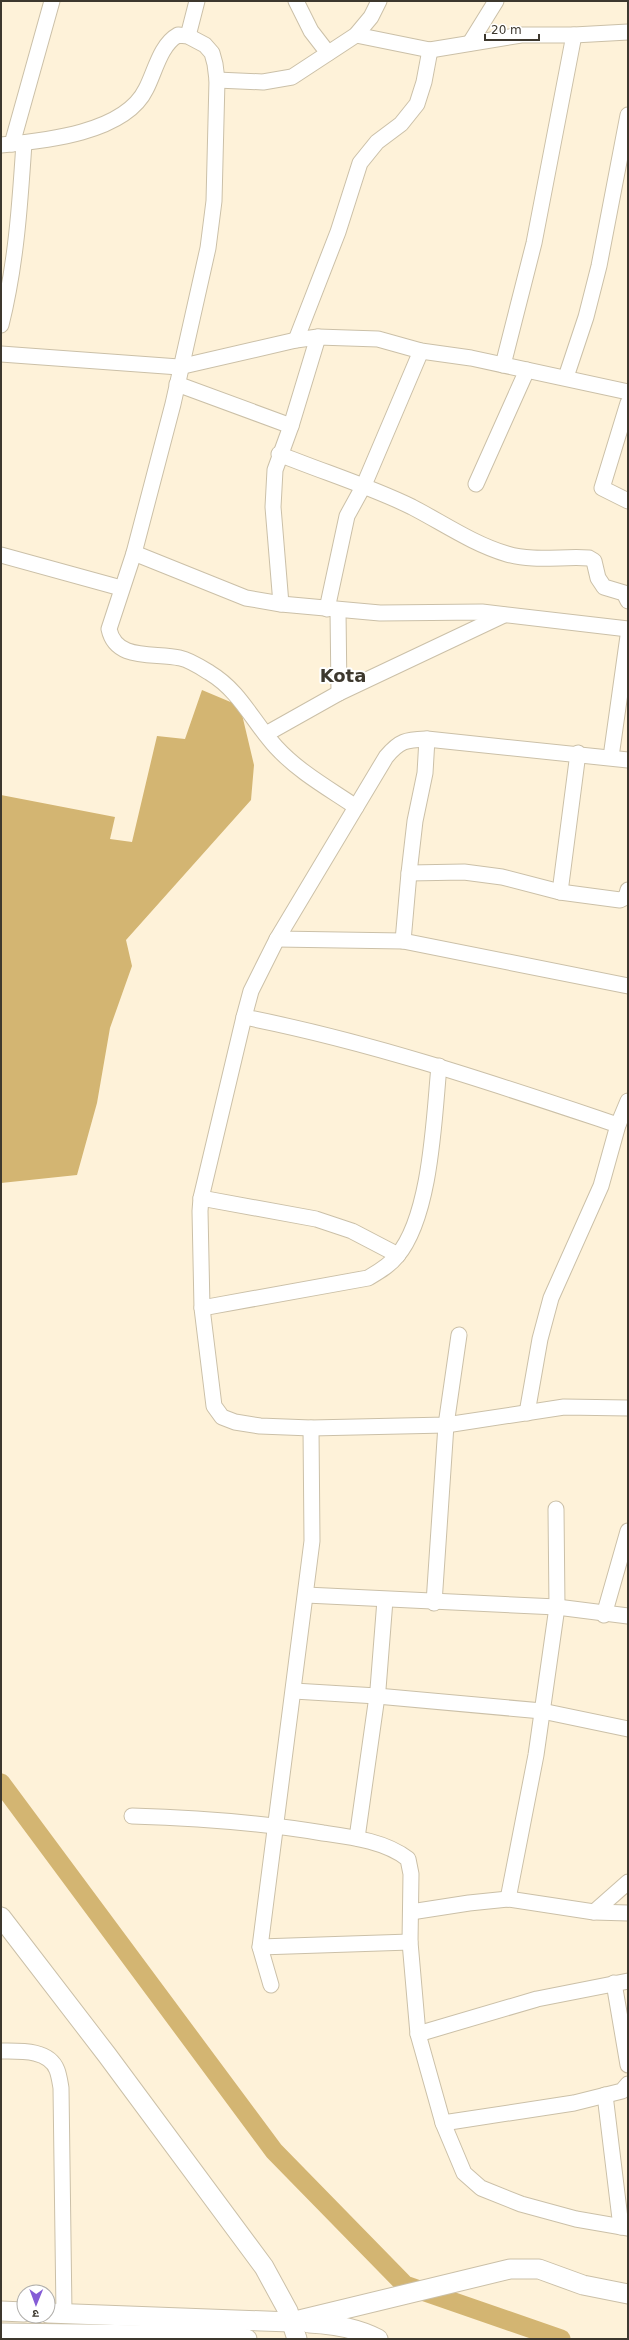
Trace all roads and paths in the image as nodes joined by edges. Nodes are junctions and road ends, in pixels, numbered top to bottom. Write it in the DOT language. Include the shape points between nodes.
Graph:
graph roads {
  1 [pos="52,1"];
  2 [pos="197,1"];
  3 [pos="296,1"];
  4 [pos="379,1"];
  5 [pos="496,1"];
  6 [pos="628,32"];
  7 [pos="356,35"];
  8 [pos="574,35"];
  9 [pos="188,36"];
  10 [pos="470,43"];
  11 [pos="430,50"];
  12 [pos="328,53"];
  13 [pos="217,80"];
  14 [pos="628,115"];
  15 [pos="12,144"];
  16 [pos="1,325"];
  17 [pos="318,337"];
  18 [pos="296,340"];
  19 [pos="421,351"];
  20 [pos="1,354"];
  21 [pos="504,364"];
  22 [pos="179,367"];
  23 [pos="527,370"];
  24 [pos="566,377"];
  25 [pos="177,384"];
  26 [pos="628,392"];
  27 [pos="628,403"];
  28 [pos="291,426"];
  29 [pos="279,454"];
  30 [pos="476,484"];
  31 [pos="364,485"];
  32 [pos="628,501"];
  33 [pos="134,553"];
  34 [pos="1,555"];
  35 [pos="121,588"];
  36 [pos="628,601"];
  37 [pos="281,604"];
  38 [pos="333,610"];
  39 [pos="504,615"];
  40 [pos="628,629"];
  41 [pos="628,636"];
  42 [pos="339,693"];
  43 [pos="266,734"];
  44 [pos="427,739"];
  45 [pos="578,754"];
  46 [pos="611,757"];
  47 [pos="628,760"];
  48 [pos="356,807"];
  49 [pos="409,873"];
  50 [pos="628,890"];
  51 [pos="560,892"];
  52 [pos="276,939"];
  53 [pos="403,941"];
  54 [pos="628,986"];
  55 [pos="244,1017"];
  56 [pos="439,1066"];
  57 [pos="627,1105"];
  58 [pos="618,1125"];
  59 [pos="201,1198"];
  60 [pos="398,1255"];
  61 [pos="202,1308"];
  62 [pos="459,1334"];
  63 [pos="628,1408"];
  64 [pos="528,1413"];
  65 [pos="446,1426"];
  66 [pos="311,1428"];
  67 [pos="556,1509"];
  68 [pos="628,1531"];
  69 [pos="306,1595"];
  70 [pos="385,1600"];
  71 [pos="434,1603"];
  72 [pos="557,1607"];
  73 [pos="604,1615"];
  74 [pos="628,1616"];
  75 [pos="294,1691"];
  76 [pos="377,1696"];
  77 [pos="542,1711"];
  78 [pos="628,1729"];
  79 [pos="132,1816"];
  80 [pos="277,1825"];
  81 [pos="357,1838"];
  82 [pos="628,1882"];
  83 [pos="508,1899"];
  84 [pos="411,1912"];
  85 [pos="594,1912"];
  86 [pos="628,1913"];
  87 [pos="1,1917"];
  88 [pos="410,1942"];
  89 [pos="260,1947"];
  90 [pos="621,1982"];
  91 [pos="271,1985"];
  92 [pos="418,2034"];
  93 [pos="1,2051"];
  94 [pos="628,2065"];
  95 [pos="628,2084"];
  96 [pos="605,2095"];
  97 [pos="443,2123"];
  98 [pos="625,2228"];
  99 [pos="628,2294"];
  100 [pos="1,2310"];
  101 [pos="16,2311"];
  102 [pos="56,2313"];
  103 [pos="294,2330"];
  104 [pos="1,2333"];
  105 [pos="181,2337"];
  106 [pos="247,2339"];
  107 [pos="378,2339"];
  1 -- 15 [label="street"];
  2 -- 9 [label="street"];
  3 -- 12 [label="street" via="311,31"];
  4 -- 7 [label="street" via="371,17"];
  5 -- 10 [label="street"];
  6 -- 8 [label="street"];
  7 -- 11 [label="street"];
  7 -- 12 [label="street"];
  8 -- 10 [label="street" via="521,35"];
  8 -- 21 [label="street" via="534,243"];
  9 -- 13 [label="street" via="205,45 212,53"];
  9 -- 15 [label="street" via="178,35 167,43 145,91 131,109 103,125 62,138"];
  10 -- 11 [label="street"];
  11 -- 18 [label="street" via="417,104 401,124 377,142 360,163 338,232"];
  12 -- 13 [label="street" via="292,77 263,82"];
  13 -- 22 [label="street" via="214,201 208,248"];
  14 -- 24 [label="street" via="599,266 586,317"];
  15 -- 16 [label="street" via="18,231 10,290"];
  17 -- 18 [label="street"];
  17 -- 19 [label="street" via="378,339"];
  17 -- 28 [label="street"];
  18 -- 22 [label="street"];
  19 -- 21 [label="street"];
  19 -- 31 [label="street"];
  20 -- 22 [label="street"];
  21 -- 23 [label="street"];
  22 -- 25 [label="street"];
  23 -- 24 [label="street"];
  23 -- 30 [label="street"];
  24 -- 26 [label="street"];
  25 -- 28 [label="street"];
  25 -- 33 [label="street"];
  27 -- 32 [label="street" via="602,488"];
  28 -- 29 [label="street"];
  29 -- 31 [label="street"];
  29 -- 37 [label="street" via="275,470 273,507"];
  31 -- 36 [label="street" via="412,507 471,540 508,555 589,558 594,561 598,578 604,587 624,593"];
  31 -- 38 [label="street" via="347,516"];
  33 -- 35 [label="street"];
  33 -- 37 [label="street" via="246,598"];
  34 -- 35 [label="street"];
  35 -- 43 [label="street" via="109,629 111,639 118,647 134,653 181,658 210,673 231,688"];
  37 -- 38 [label="street"];
  38 -- 39 [label="street" via="380,613 482,612"];
  38 -- 42 [label="street"];
  39 -- 40 [label="street"];
  39 -- 42 [label="street"];
  41 -- 46 [label="street"];
  42 -- 43 [label="street"];
  43 -- 48 [label="street" via="299,770"];
  44 -- 45 [label="street"];
  44 -- 48 [label="street" via="408,740 396,746 386,757"];
  44 -- 49 [label="street" via="425,773 415,821"];
  45 -- 46 [label="street"];
  45 -- 51 [label="street"];
  46 -- 47 [label="street"];
  48 -- 52 [label="street"];
  49 -- 51 [label="street" via="464,872 502,877"];
  49 -- 53 [label="street"];
  50 -- 51 [label="street" via="626,897 620,900"];
  52 -- 53 [label="street"];
  52 -- 55 [label="street" via="252,991"];
  53 -- 54 [label="street"];
  55 -- 56 [label="street" via="314,1031"];
  55 -- 59 [label="street"];
  56 -- 58 [label="street"];
  56 -- 60 [label="street" via="430,1166 413,1230"];
  57 -- 58 [label="street"];
  58 -- 64 [label="street" via="601,1186 551,1298 540,1339"];
  59 -- 60 [label="street" via="316,1219 352,1231"];
  59 -- 61 [label="street"];
  60 -- 61 [label="street" via="387,1266 368,1278"];
  61 -- 66 [label="street" via="214,1406 222,1416 235,1422 260,1426"];
  62 -- 65 [label="street"];
  63 -- 64 [label="street" via="564,1407"];
  64 -- 65 [label="street"];
  65 -- 66 [label="street"];
  65 -- 71 [label="street"];
  66 -- 69 [label="street" via="312,1541"];
  67 -- 72 [label="street"];
  68 -- 73 [label="street"];
  69 -- 70 [label="street"];
  69 -- 75 [label="street"];
  70 -- 71 [label="street"];
  70 -- 76 [label="street"];
  71 -- 72 [label="street"];
  72 -- 73 [label="street"];
  72 -- 77 [label="street"];
  73 -- 74 [label="street"];
  75 -- 76 [label="street"];
  75 -- 80 [label="street"];
  76 -- 77 [label="street"];
  76 -- 81 [label="street"];
  77 -- 78 [label="street"];
  77 -- 83 [label="street"];
  79 -- 80 [label="street" via="197,1818"];
  80 -- 81 [label="street"];
  80 -- 89 [label="street"];
  81 -- 84 [label="street" via="398,1851 408,1859 411,1874"];
  82 -- 85 [label="street"];
  83 -- 84 [label="street"];
  83 -- 85 [label="street"];
  84 -- 88 [label="street"];
  85 -- 86 [label="street"];
  87 -- 103 [label="street" via="264,2267 288,2311"];
  88 -- 89 [label="street"];
  88 -- 92 [label="street"];
  89 -- 91 [label="street"];
  90 -- 92 [label="street" via="537,2000"];
  90 -- 94 [label="street"];
  92 -- 97 [label="street"];
  93 -- 102 [label="street" via="44,2056 57,2068 61,2088"];
  95 -- 96 [label="street" via="622,2091"];
  96 -- 97 [label="street" via="574,2103"];
  96 -- 98 [label="street"];
  97 -- 98 [label="street" via="464,2173 481,2188 521,2204 576,2219"];
  99 -- 103 [label="street" via="583,2284 539,2269 510,2269 321,2315"];
  100 -- 101 [label="street"];
  102 -- 103 [label="street"];
  103 -- 107 [label="street" via="329,2324"];
  104 -- 105 [label="street"];
  105 -- 106 [label="street" via="233,2336"];
}
